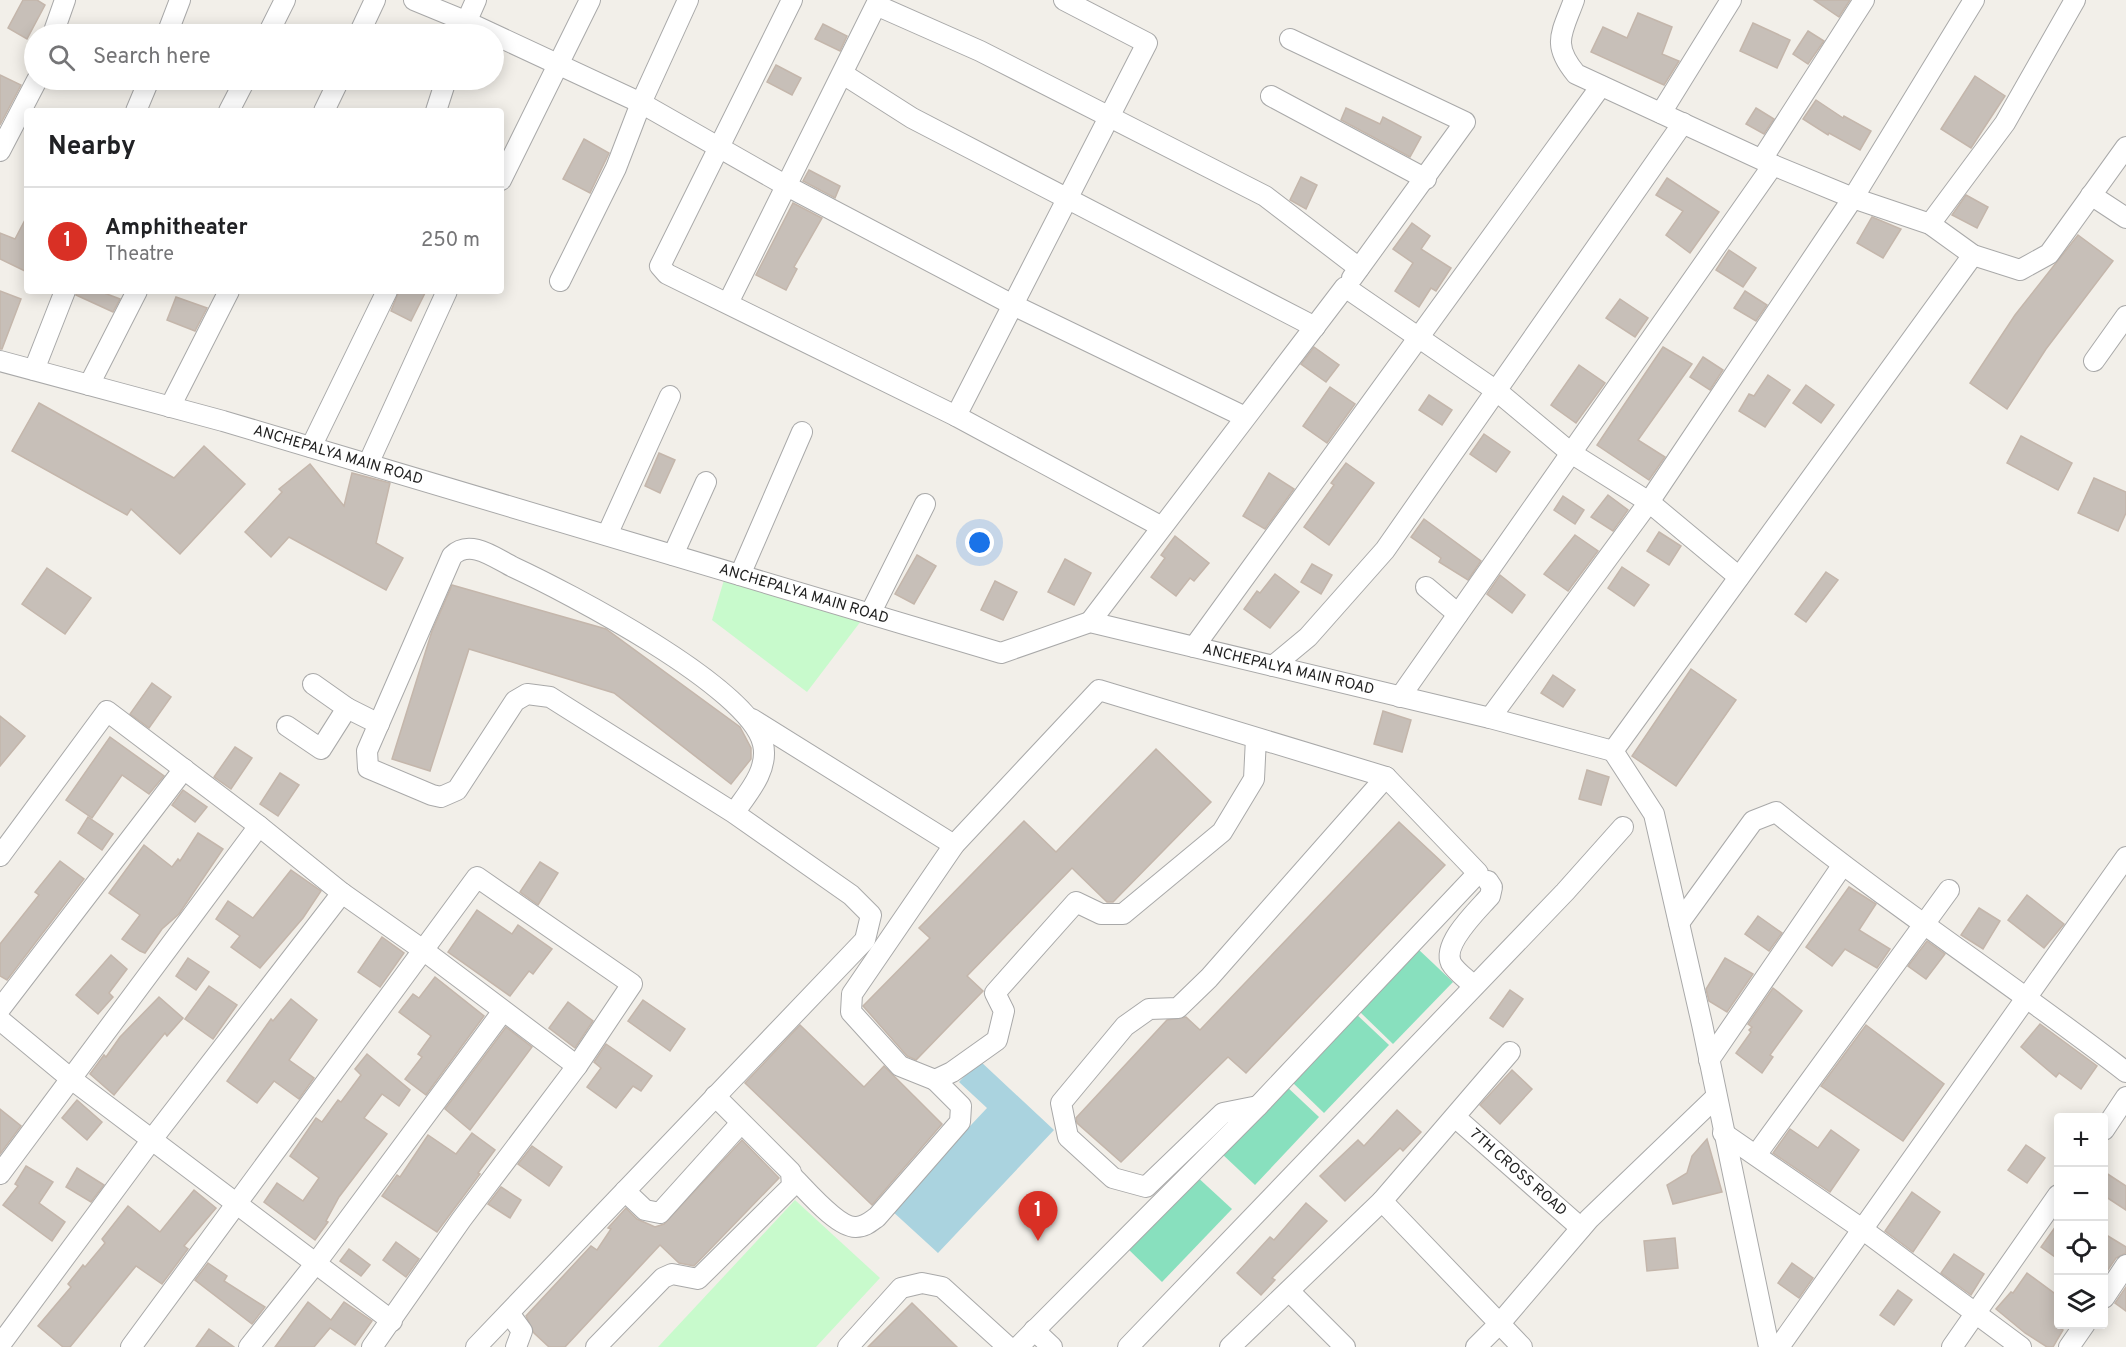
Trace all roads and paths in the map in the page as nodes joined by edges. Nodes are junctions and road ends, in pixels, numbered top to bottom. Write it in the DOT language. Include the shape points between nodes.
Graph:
graph roads {
  1 [pos="65,0"];
  2 [pos="180,0"];
  3 [pos="285,0"];
  4 [pos="375,0"];
  5 [pos="414,0"];
  6 [pos="477,0"];
  7 [pos="590,0"];
  8 [pos="688,0"];
  9 [pos="792,0"];
  10 [pos="1064,0"];
  11 [pos="1574,0"];
  12 [pos="1731,0"];
  13 [pos="1864,0"];
  14 [pos="1974,0"];
  15 [pos="2075,0"];
  16 [pos="57,24"];
  17 [pos="170,24"];
  18 [pos="273,24"];
  19 [pos="364,24"];
  20 [pos="456,24"];
  21 [pos="465,24"];
  22 [pos="1290,39"];
  23 [pos="504,44"];
  24 [pos="560,65"];
  25 [pos="843,74"];
  26 [pos="1601,86"];
  27 [pos="32,90"];
  28 [pos="145,90"];
  29 [pos="240,90"];
  30 [pos="334,90"];
  31 [pos="443,90"];
  32 [pos="1271,96"];
  33 [pos="641,103"];
  34 [pos="137,108"];
  35 [pos="231,108"];
  36 [pos="325,108"];
  37 [pos="437,108"];
  38 [pos="1661,113"];
  39 [pos="1110,118"];
  40 [pos="1683,123"];
  41 [pos="2126,147"];
  42 [pos="719,148"];
  43 [pos="0,151"];
  44 [pos="1767,162"];
  45 [pos="504,174"];
  46 [pos="1426,179"];
  47 [pos="785,185"];
  48 [pos="2091,195"];
  49 [pos="1853,198"];
  50 [pos="1069,199"];
  51 [pos="2126,218"];
  52 [pos="1930,224"];
  53 [pos="1973,255"];
  54 [pos="1359,268"];
  55 [pos="560,281"];
  56 [pos="1345,287"];
  57 [pos="64,294"];
  58 [pos="135,294"];
  59 [pos="227,294"];
  60 [pos="386,294"];
  61 [pos="446,294"];
  62 [pos="728,303"];
  63 [pos="1013,305"];
  64 [pos="2126,316"];
  65 [pos="1315,327"];
  66 [pos="1421,337"];
  67 [pos="0,360"];
  68 [pos="2094,360"];
  69 [pos="34,370"];
  70 [pos="89,385"];
  71 [pos="1498,392"];
  72 [pos="670,396"];
  73 [pos="170,407"];
  74 [pos="956,416"];
  75 [pos="1245,417"];
  76 [pos="802,432"];
  77 [pos="310,447"];
  78 [pos="1571,453"];
  79 [pos="368,464"];
  80 [pos="706,482"];
  81 [pos="1649,502"];
  82 [pos="925,504"];
  83 [pos="1162,527"];
  84 [pos="608,536"];
  85 [pos="673,555"];
  86 [pos="740,575"];
  87 [pos="1739,577"];
  88 [pos="1426,587"];
  89 [pos="870,614"];
  90 [pos="1458,614"];
  91 [pos="1090,622"];
  92 [pos="1194,647"];
  93 [pos="1273,666"];
  94 [pos="313,684"];
  95 [pos="1400,697"];
  96 [pos="347,708"];
  97 [pos="1490,718"];
  98 [pos="752,719"];
  99 [pos="379,724"];
  100 [pos="286,726"];
  101 [pos="1256,738"];
  102 [pos="1613,750"];
  103 [pos="184,769"];
  104 [pos="1386,777"];
  105 [pos="734,813"];
  106 [pos="259,826"];
  107 [pos="1623,827"];
  108 [pos="954,845"];
  109 [pos="0,856"];
  110 [pos="2126,857"];
  111 [pos="1842,866"];
  112 [pos="1488,880"];
  113 [pos="1949,890"];
  114 [pos="342,893"];
  115 [pos="1679,923"];
  116 [pos="1924,923"];
  117 [pos="423,950"];
  118 [pos="1474,986"];
  119 [pos="2026,995"];
  120 [pos="0,1009"];
  121 [pos="503,1011"];
  122 [pos="0,1020"];
  123 [pos="1510,1052"];
  124 [pos="1709,1060"];
  125 [pos="577,1066"];
  126 [pos="2126,1072"];
  127 [pos="70,1077"];
  128 [pos="934,1080"];
  129 [pos="715,1096"];
  130 [pos="1716,1097"];
  131 [pos="2126,1097"];
  132 [pos="1258,1106"];
  133 [pos="1455,1117"];
  134 [pos="741,1123"];
  135 [pos="2108,1123"];
  136 [pos="1723,1133"];
  137 [pos="153,1138"];
  138 [pos="1756,1155"];
  139 [pos="0,1174"];
  140 [pos="794,1178"];
  141 [pos="625,1191"];
  142 [pos="1382,1201"];
  143 [pos="2054,1201"];
  144 [pos="237,1203"];
  145 [pos="1581,1228"];
  146 [pos="1862,1228"];
  147 [pos="316,1263"];
  148 [pos="2126,1265"];
  149 [pos="1289,1290"];
  150 [pos="2108,1291"];
  151 [pos="509,1313"];
  152 [pos="1976,1316"];
  153 [pos="392,1321"];
  154 [pos="1501,1322"];
  155 [pos="2082,1329"];
  156 [pos="1034,1330"];
  157 [pos="0,1345"];
  158 [pos="131,1347"];
  159 [pos="249,1347"];
  160 [pos="372,1347"];
  161 [pos="476,1347"];
  162 [pos="516,1347"];
  163 [pos="596,1347"];
  164 [pos="848,1347"];
  165 [pos="1008,1347"];
  166 [pos="1018,1347"];
  167 [pos="1052,1347"];
  168 [pos="1128,1347"];
  169 [pos="1230,1347"];
  170 [pos="1345,1347"];
  171 [pos="1476,1347"];
  172 [pos="1522,1347"];
  173 [pos="1768,1347"];
  174 [pos="1779,1347"];
  175 [pos="1952,1347"];
  176 [pos="2021,1347"];
  177 [pos="2069,1347"];
  1 -- 16 [label="street"];
  2 -- 17 [label="street"];
  3 -- 18 [label="street"];
  4 -- 19 [label="street"];
  5 -- 20 [label="street"];
  6 -- 21 [label="street"];
  7 -- 24 [label="street"];
  8 -- 33 [label="street"];
  9 -- 42 [label="street"];
  10 -- 39 [label="street" via="1147,43"];
  11 -- 26 [label="street" via="1558,42 1563,59 1576,74"];
  12 -- 38 [label="street"];
  13 -- 44 [label="street"];
  14 -- 49 [label="street"];
  15 -- 52 [label="street" via="2005,123"];
  22 -- 46 [label="street" via="1465,122"];
  23 -- 24 [label="street"];
  24 -- 33 [label="street"];
  24 -- 45 [label="street"];
  25 -- 39 [label="street" via="876,5 980,51"];
  25 -- 47 [label="street"];
  25 -- 50 [label="street" via="912,117"];
  26 -- 38 [label="street"];
  26 -- 66 [label="street"];
  27 -- 43 [label="street"];
  28 -- 34 [label="street"];
  29 -- 35 [label="street"];
  30 -- 36 [label="street"];
  31 -- 37 [label="street"];
  32 -- 46 [label="street"];
  33 -- 42 [label="street"];
  33 -- 55 [label="street" via="616,168"];
  38 -- 40 [label="street"];
  39 -- 50 [label="street"];
  39 -- 54 [label="street" via="1265,196"];
  40 -- 44 [label="street"];
  40 -- 71 [label="street"];
  41 -- 48 [label="street"];
  42 -- 47 [label="street"];
  42 -- 62 [label="street" via="660,266 667,274"];
  44 -- 49 [label="street"];
  44 -- 78 [label="street"];
  46 -- 54 [label="street"];
  47 -- 62 [label="street"];
  47 -- 63 [label="street"];
  48 -- 51 [label="street"];
  48 -- 53 [label="street" via="2049,254 2020,270"];
  49 -- 52 [label="street"];
  49 -- 81 [label="street"];
  50 -- 63 [label="street"];
  50 -- 65 [label="street"];
  52 -- 53 [label="street"];
  53 -- 87 [label="street"];
  54 -- 56 [label="street"];
  56 -- 65 [label="street"];
  56 -- 66 [label="street"];
  57 -- 69 [label="street"];
  58 -- 70 [label="street"];
  59 -- 73 [label="street"];
  60 -- 77 [label="street"];
  61 -- 79 [label="street"];
  62 -- 74 [label="street"];
  63 -- 74 [label="street"];
  63 -- 75 [label="street"];
  64 -- 68 [label="street"];
  65 -- 75 [label="street"];
  66 -- 71 [label="street"];
  66 -- 92 [label="street"];
  67 -- 69 [label="street, ANCHEPALYA MAIN ROAD"];
  69 -- 70 [label="street, ANCHEPALYA MAIN ROAD"];
  70 -- 73 [label="street, ANCHEPALYA MAIN ROAD"];
  71 -- 78 [label="street"];
  71 -- 93 [label="street" via="1385,550 1308,637"];
  72 -- 84 [label="street"];
  73 -- 77 [label="street, ANCHEPALYA MAIN ROAD"];
  74 -- 83 [label="street"];
  75 -- 83 [label="street"];
  76 -- 86 [label="street"];
  77 -- 79 [label="street, ANCHEPALYA MAIN ROAD"];
  78 -- 81 [label="street"];
  78 -- 90 [label="street"];
  79 -- 84 [label="street, ANCHEPALYA MAIN ROAD"];
  80 -- 85 [label="street"];
  81 -- 87 [label="street"];
  81 -- 97 [label="street"];
  82 -- 89 [label="street"];
  83 -- 91 [label="street"];
  84 -- 85 [label="street, ANCHEPALYA MAIN ROAD"];
  85 -- 86 [label="street, ANCHEPALYA MAIN ROAD"];
  86 -- 89 [label="street, ANCHEPALYA MAIN ROAD"];
  87 -- 102 [label="street"];
  88 -- 90 [label="street"];
  89 -- 91 [label="street, ANCHEPALYA MAIN ROAD" via="1001,653"];
  90 -- 95 [label="street"];
  91 -- 92 [label="street, ANCHEPALYA MAIN ROAD"];
  92 -- 93 [label="street, ANCHEPALYA MAIN ROAD"];
  93 -- 95 [label="street, ANCHEPALYA MAIN ROAD"];
  94 -- 96 [label="street"];
  95 -- 97 [label="street, ANCHEPALYA MAIN ROAD"];
  96 -- 99 [label="street"];
  96 -- 100 [label="street" via="321,749"];
  97 -- 102 [label="street, ANCHEPALYA MAIN ROAD"];
  98 -- 99 [label="street" via="670,652 545,582 473,548 458,549 452,556"];
  98 -- 105 [label="street" via="763,744 760,776"];
  98 -- 108 [label="street"];
  99 -- 105 [label="street" via="367,751 368,768 441,796 457,789 515,701 527,694 550,697"];
  101 -- 104 [label="street"];
  101 -- 108 [label="street" via="1099,690"];
  101 -- 128 [label="street" via="1254,778 1222,832 1123,914 1101,914 1076,902 995,993 1004,1011 997,1040"];
  102 -- 115 [label="street" via="1654,814"];
  103 -- 106 [label="street"];
  103 -- 109 [label="street" via="107,711"];
  103 -- 120 [label="street"];
  104 -- 132 [label="street" via="1478,873"];
  104 -- 132 [label="street" via="1209,978 1178,1008 1149,1009 1125,1026 1061,1103 1068,1137 1113,1179 1146,1187 1223,1113"];
  105 -- 129 [label="street" via="851,895 871,915 865,940"];
  106 -- 114 [label="street"];
  106 -- 127 [label="street"];
  107 -- 118 [label="street"];
  108 -- 128 [label="street" via="852,994 851,1012 900,1066"];
  110 -- 119 [label="street"];
  111 -- 115 [label="street" via="1776,812 1761,816 1753,821"];
  111 -- 116 [label="street"];
  111 -- 124 [label="street"];
  112 -- 118 [label="street" via="1492,887 1490,896 1452,942 1449,952 1453,966"];
  113 -- 116 [label="street"];
  114 -- 117 [label="street"];
  114 -- 137 [label="street"];
  115 -- 124 [label="street"];
  116 -- 119 [label="street"];
  116 -- 138 [label="street"];
  117 -- 121 [label="street"];
  117 -- 125 [label="street" via="477,877 632,984"];
  117 -- 144 [label="street"];
  118 -- 168 [label="street"];
  119 -- 126 [label="street"];
  119 -- 146 [label="street"];
  121 -- 125 [label="street"];
  121 -- 147 [label="street"];
  122 -- 127 [label="street"];
  123 -- 133 [label="street"];
  124 -- 130 [label="street"];
  125 -- 153 [label="street" via="460,1220"];
  127 -- 137 [label="street"];
  127 -- 139 [label="street"];
  128 -- 140 [label="street" via="961,1106 960,1122 865,1226 842,1224"];
  129 -- 134 [label="street"];
  129 -- 141 [label="street"];
  130 -- 136 [label="street"];
  130 -- 145 [label="street"];
  131 -- 135 [label="street"];
  132 -- 156 [label="street"];
  133 -- 142 [label="street"];
  133 -- 145 [label="street, 7TH CROSS ROAD"];
  134 -- 140 [label="street"];
  134 -- 141 [label="street" via="660,1213 645,1210"];
  136 -- 138 [label="street"];
  136 -- 173 [label="street"];
  137 -- 144 [label="street"];
  137 -- 157 [label="street"];
  138 -- 146 [label="street"];
  140 -- 163 [label="street" via="792,1186 698,1279 672,1274 663,1278"];
  141 -- 151 [label="street"];
  142 -- 149 [label="street"];
  142 -- 154 [label="street"];
  143 -- 152 [label="street"];
  144 -- 147 [label="street"];
  144 -- 158 [label="street"];
  145 -- 154 [label="street"];
  146 -- 152 [label="street"];
  146 -- 174 [label="street"];
  147 -- 153 [label="street"];
  147 -- 159 [label="street"];
  148 -- 150 [label="street"];
  149 -- 169 [label="street"];
  149 -- 170 [label="street"];
  151 -- 161 [label="street"];
  151 -- 162 [label="street" via="522,1330"];
  152 -- 175 [label="street"];
  152 -- 176 [label="street"];
  153 -- 160 [label="street"];
  154 -- 171 [label="street"];
  154 -- 172 [label="street"];
  155 -- 177 [label="street"];
  156 -- 166 [label="street"];
  156 -- 167 [label="street"];
  164 -- 165 [label="street" via="901,1288 922,1283 942,1287"];
}
